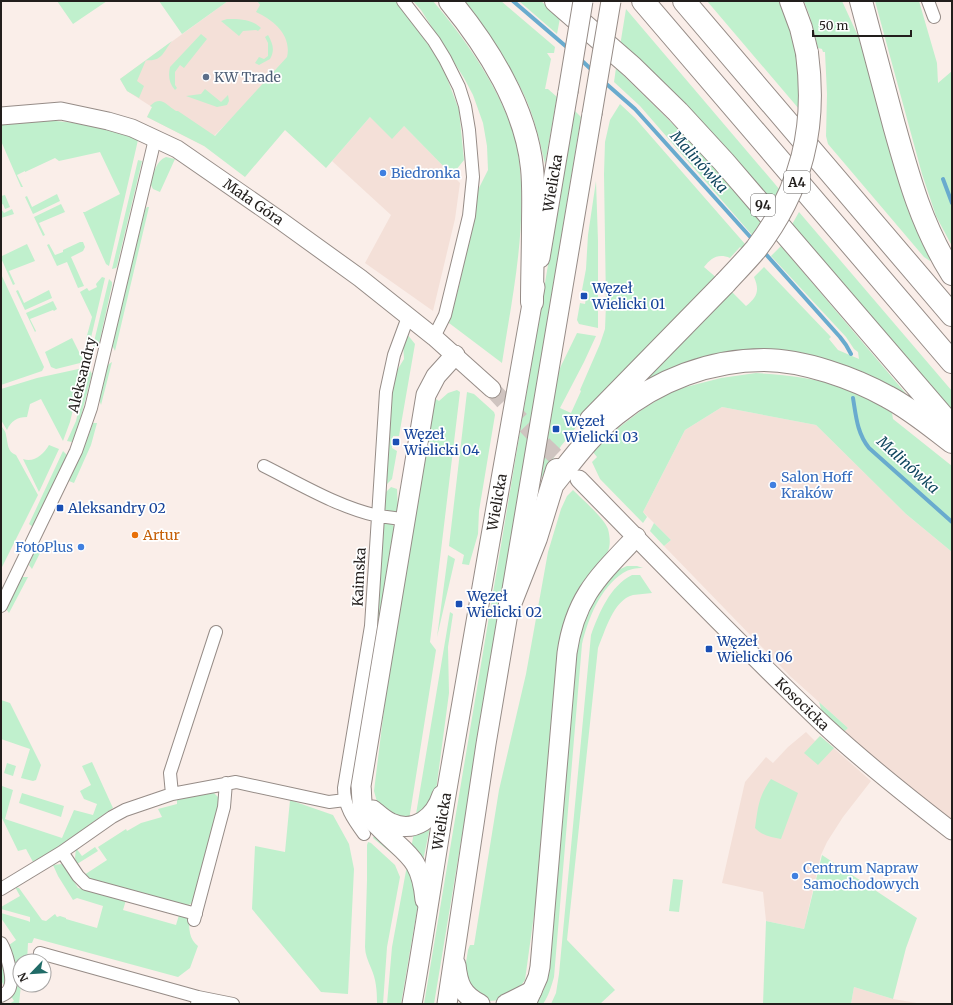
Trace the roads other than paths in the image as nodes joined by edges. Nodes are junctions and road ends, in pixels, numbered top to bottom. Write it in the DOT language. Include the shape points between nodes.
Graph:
graph roads {
  1 [pos="403,1"];
  2 [pos="450,1"];
  3 [pos="556,1"];
  4 [pos="583,1"];
  5 [pos="611,1"];
  6 [pos="643,1"];
  7 [pos="684,1"];
  8 [pos="791,1"];
  9 [pos="850,1"];
  10 [pos="862,1"];
  11 [pos="928,1"];
  12 [pos="934,17"];
  13 [pos="877,61"];
  14 [pos="1,116"];
  15 [pos="155,139"];
  16 [pos="952,274"];
  17 [pos="532,302"];
  18 [pos="952,315"];
  19 [pos="408,317"];
  20 [pos="434,337"];
  21 [pos="455,355"];
  22 [pos="952,362"];
  23 [pos="492,389"];
  24 [pos="952,427"];
  25 [pos="952,442"];
  26 [pos="264,466"];
  27 [pos="579,479"];
  28 [pos="554,484"];
  29 [pos="377,515"];
  30 [pos="406,520"];
  31 [pos="636,537"];
  32 [pos="510,604"];
  33 [pos="1,606"];
  34 [pos="216,632"];
  35 [pos="450,768"];
  36 [pos="226,783"];
  37 [pos="362,793"];
  38 [pos="172,794"];
  39 [pos="345,800"];
  40 [pos="952,831"];
  41 [pos="364,834"];
  42 [pos="62,852"];
  43 [pos="1,888"];
  44 [pos="426,922"];
  45 [pos="1,943"];
  46 [pos="455,951"];
  47 [pos="52,957"];
  48 [pos="1,996"];
  49 [pos="529,998"];
  50 [pos="197,1001"];
  51 [pos="233,1004"];
  52 [pos="412,1004"];
  53 [pos="446,1004"];
  54 [pos="480,1004"];
  55 [pos="506,1004"];
  1 -- 20 [label="street" via="445,59 459,87 469,130 473,177 469,216 445,315"];
  2 -- 17 [label="highway" via="484,47 501,76 521,121 528,145 534,194"];
  3 -- 24 [label="highway, 94" via="632,67 678,112"];
  4 -- 17 [label="main road, Wielicka, bridge"];
  5 -- 32 [label="main road, Wielicka, bridge"];
  6 -- 22 [label="highway, A4"];
  7 -- 18 [label="highway, A4"];
  8 -- 28 [label="highway, bridge" via="807,53 811,84 810,119 799,169 785,203 755,250 594,416 564,455 558,466"];
  9 -- 13 [label="highway"];
  10 -- 13 [label="highway"];
  11 -- 12 [label="street"];
  13 -- 16 [label="highway" via="911,187 941,258"];
  14 -- 15 [label="street, Mała Góra" via="61,111 132,128"];
  15 -- 19 [label="street, Mała Góra" via="202,165 360,278"];
  15 -- 33 [label="street, Aleksandry" via="91,408 76,451"];
  17 -- 35 [label="main road, Wielicka"];
  19 -- 20 [label="street, Mała Góra"];
  19 -- 29 [label="street, Kaimska" via="394,354 386,392"];
  20 -- 21 [label="street, Mała Góra"];
  21 -- 23 [label="street, Mała Góra"];
  21 -- 30 [label="main road" via="436,376 426,395"];
  25 -- 28 [label="highway" via="889,397 840,375 792,363 765,360 738,362 693,371 653,389 616,414 597,431"];
  26 -- 29 [label="street" via="328,498"];
  27 -- 31 [label="street, Kosocicka"];
  28 -- 32 [label="highway"];
  29 -- 30 [label="street"];
  29 -- 39 [label="street, Kaimska" via="371,626 344,788"];
  30 -- 37 [label="main road" via="362,778"];
  31 -- 40 [label="street, Kosocicka" via="825,725 909,798"];
  31 -- 49 [label="main road" via="594,584 579,609 570,632 540,968"];
  32 -- 46 [label="main road, Wielicka"];
  34 -- 38 [label="street" via="170,773"];
  35 -- 37 [label="main road" via="437,806 429,817 418,825 404,827 392,824 367,804"];
  35 -- 44 [label="main road, Wielicka"];
  36 -- 38 [label="street"];
  36 -- 39 [label="street" via="236,782 329,802"];
  36 -- 42 [label="street" via="224,807 195,917 86,884"];
  37 -- 44 [label="main road" via="363,806 368,816 417,866 424,887"];
  38 -- 42 [label="street" via="125,810"];
  39 -- 41 [label="street, Kaimska" via="353,820"];
  42 -- 43 [label="street"];
  44 -- 52 [label="main road, Wielicka"];
  45 -- 48 [label="street" via="11,983 8,992"];
  46 -- 53 [label="main road, Wielicka"];
  46 -- 54 [label="main road" via="456,969 462,988 471,1000"];
  47 -- 50 [label="street"];
  49 -- 55 [label="main road"];
  50 -- 51 [label="street"];
}
